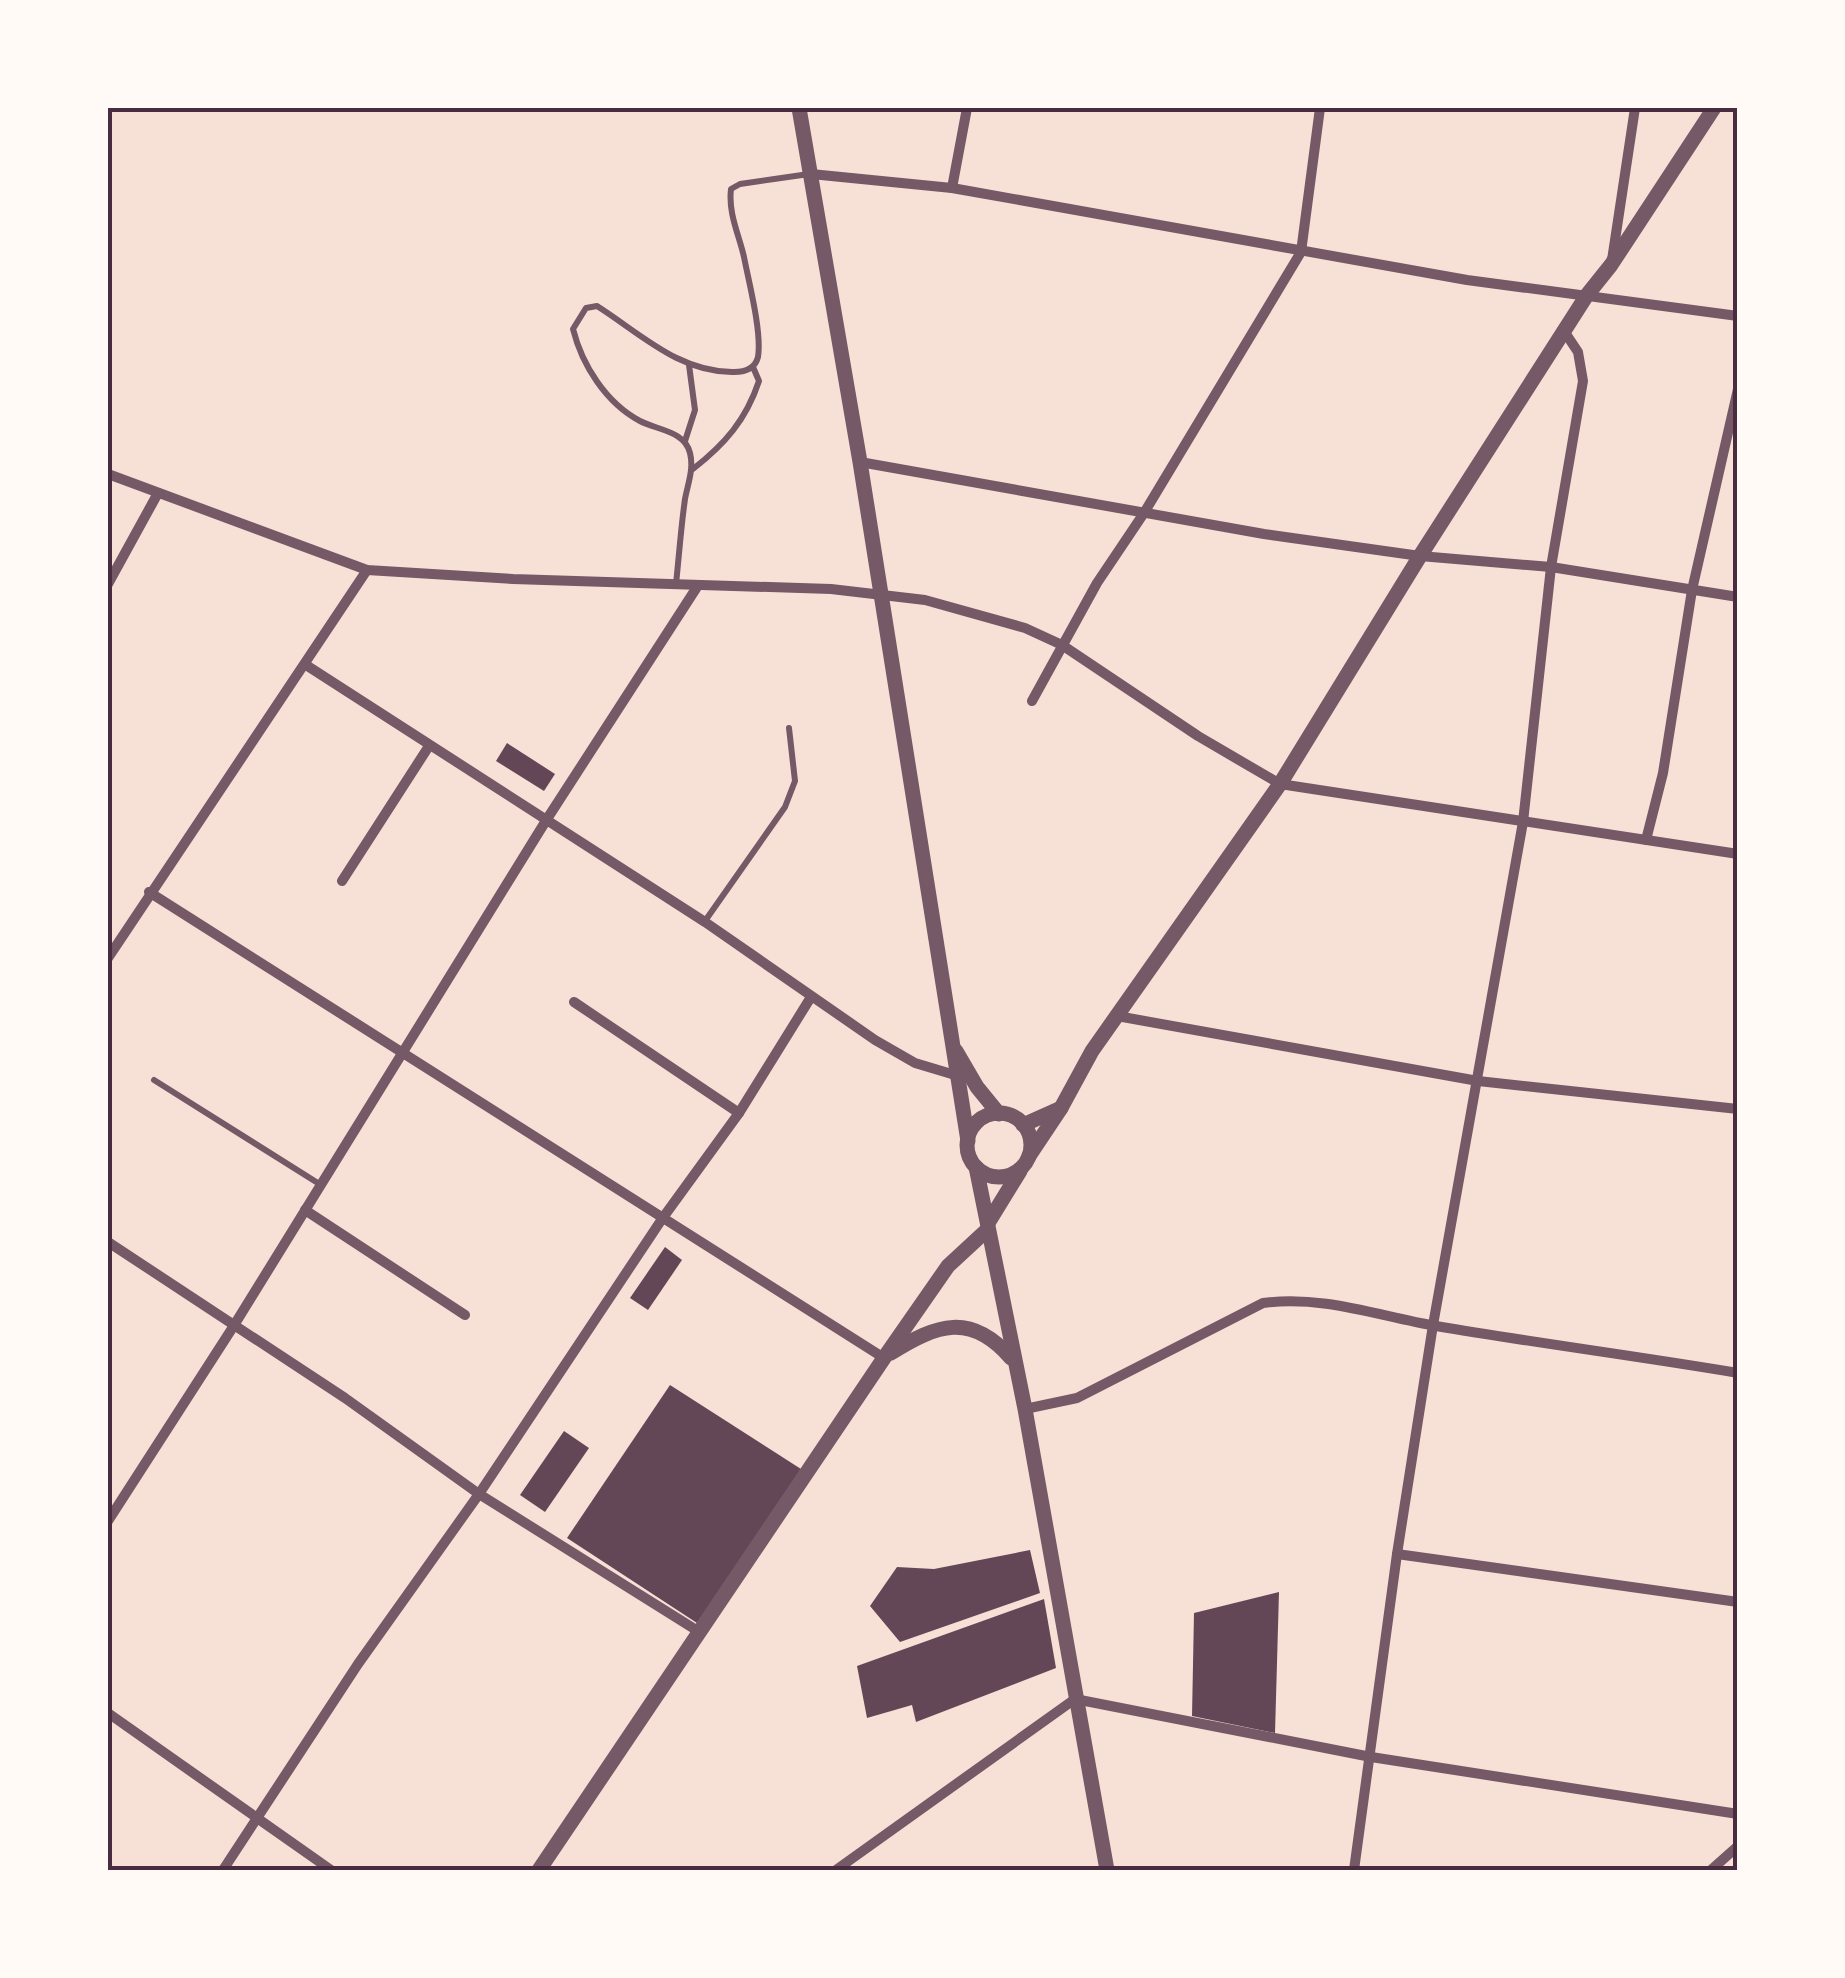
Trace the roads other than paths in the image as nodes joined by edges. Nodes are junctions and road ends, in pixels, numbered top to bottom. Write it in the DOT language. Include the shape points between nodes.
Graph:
graph roads {
  1 [pos="799,108"];
  2 [pos="967,108"];
  3 [pos="1320,108"];
  4 [pos="1635,108"];
  5 [pos="1714,108"];
  6 [pos="811,174"];
  7 [pos="952,188"];
  8 [pos="1301,252"];
  9 [pos="1611,264"];
  10 [pos="1587,295"];
  11 [pos="1738,316"];
  12 [pos="1564,332"];
  13 [pos="689,365"];
  14 [pos="753,367"];
  15 [pos="1738,389"];
  16 [pos="685,441"];
  17 [pos="860,462"];
  18 [pos="692,470"];
  19 [pos="108,474"];
  20 [pos="158,493"];
  21 [pos="1144,513"];
  22 [pos="1420,556"];
  23 [pos="1551,567"];
  24 [pos="368,570"];
  25 [pos="108,584"];
  26 [pos="676,586"];
  27 [pos="698,586"];
  28 [pos="1692,590"];
  29 [pos="880,595"];
  30 [pos="1738,597"];
  31 [pos="1062,645"];
  32 [pos="306,664"];
  33 [pos="1032,701"];
  34 [pos="788,728"];
  35 [pos="430,746"];
  36 [pos="1280,784"];
  37 [pos="548,819"];
  38 [pos="1522,822"];
  39 [pos="1646,840"];
  40 [pos="1738,854"];
  41 [pos="342,881"];
  42 [pos="149,892"];
  43 [pos="705,922"];
  44 [pos="108,958"];
  45 [pos="811,997"];
  46 [pos="574,1002"];
  47 [pos="1117,1016"];
  48 [pos="956,1051"];
  49 [pos="403,1056"];
  50 [pos="955,1075"];
  51 [pos="154,1080"];
  52 [pos="1478,1080"];
  53 [pos="1061,1108"];
  54 [pos="1738,1109"];
  55 [pos="739,1113"];
  56 [pos="1000,1114"];
  57 [pos="1023,1124"];
  58 [pos="968,1141"];
  59 [pos="1026,1162"];
  60 [pos="976,1167"];
  61 [pos="322,1186"];
  62 [pos="305,1210"];
  63 [pos="662,1220"];
  64 [pos="988,1226"];
  65 [pos="108,1242"];
  66 [pos="465,1315"];
  67 [pos="1433,1325"];
  68 [pos="233,1327"];
  69 [pos="884,1358"];
  70 [pos="1015,1362"];
  71 [pos="1738,1373"];
  72 [pos="1025,1409"];
  73 [pos="480,1494"];
  74 [pos="108,1521"];
  75 [pos="1397,1554"];
  76 [pos="1738,1602"];
  77 [pos="701,1632"];
  78 [pos="1075,1700"];
  79 [pos="108,1713"];
  80 [pos="1372,1757"];
  81 [pos="1738,1814"];
  82 [pos="256,1820"];
  83 [pos="1738,1846"];
  84 [pos="223,1870"];
  85 [pos="331,1870"];
  86 [pos="538,1870"];
  87 [pos="836,1870"];
  88 [pos="1107,1870"];
  89 [pos="1354,1870"];
  90 [pos="1710,1870"];
  1 -- 6 [label="street"];
  2 -- 7 [label="street"];
  3 -- 8 [label="street"];
  4 -- 9 [label="street"];
  5 -- 9 [label="street"];
  6 -- 7 [label="street"];
  6 -- 14 [label="lane" via="731,189 757,336"];
  6 -- 17 [label="street"];
  7 -- 8 [label="street"];
  8 -- 10 [label="street"];
  8 -- 21 [label="street"];
  9 -- 10 [label="street"];
  10 -- 11 [label="street"];
  10 -- 12 [label="street"];
  12 -- 22 [label="street"];
  12 -- 23 [label="street" via="1578,352 1583,381"];
  13 -- 14 [label="lane" via="722,372"];
  13 -- 16 [label="lane" via="695,410"];
  13 -- 16 [label="lane" via="598,306 586,308 573,329 579,353 612,399 640,421"];
  14 -- 18 [label="lane" via="759,381 751,406 723,446"];
  15 -- 28 [label="street"];
  16 -- 18 [label="lane"];
  17 -- 21 [label="street"];
  17 -- 29 [label="street"];
  18 -- 26 [label="lane"];
  19 -- 20 [label="street"];
  20 -- 24 [label="street"];
  20 -- 25 [label="street"];
  21 -- 22 [label="street"];
  21 -- 31 [label="street"];
  22 -- 23 [label="street"];
  22 -- 36 [label="street"];
  23 -- 28 [label="street"];
  23 -- 38 [label="street"];
  24 -- 26 [label="street"];
  24 -- 32 [label="street"];
  26 -- 27 [label="street"];
  27 -- 29 [label="street"];
  27 -- 37 [label="street"];
  28 -- 30 [label="street"];
  28 -- 39 [label="street"];
  29 -- 31 [label="street" via="925,600"];
  29 -- 48 [label="street"];
  31 -- 33 [label="street"];
  31 -- 36 [label="street"];
  32 -- 35 [label="street"];
  32 -- 42 [label="street"];
  34 -- 43 [label="lane" via="795,781 785,807"];
  35 -- 37 [label="street"];
  35 -- 41 [label="street"];
  36 -- 38 [label="street"];
  36 -- 47 [label="street"];
  37 -- 43 [label="street"];
  37 -- 49 [label="street"];
  38 -- 39 [label="street"];
  38 -- 52 [label="street"];
  39 -- 40 [label="street"];
  42 -- 44 [label="street"];
  42 -- 49 [label="street"];
  43 -- 45 [label="street"];
  45 -- 50 [label="street" via="901,1056"];
  45 -- 55 [label="street"];
  46 -- 55 [label="street"];
  47 -- 52 [label="street"];
  47 -- 53 [label="street"];
  48 -- 50 [label="street"];
  48 -- 56 [label="street"];
  49 -- 61 [label="street"];
  49 -- 63 [label="street"];
  50 -- 58 [label="street"];
  51 -- 61 [label="lane"];
  52 -- 54 [label="street"];
  52 -- 67 [label="street"];
  53 -- 57 [label="street"];
  53 -- 59 [label="street"];
  55 -- 63 [label="street"];
  56 -- 57 [label="street"];
  56 -- 58 [label="street" via="982,1118"];
  57 -- 59 [label="street" via="1029,1134"];
  58 -- 60 [label="street"];
  59 -- 60 [label="street" via="1014,1174 994,1177"];
  59 -- 64 [label="street"];
  60 -- 64 [label="street"];
  61 -- 62 [label="street"];
  62 -- 66 [label="street"];
  62 -- 68 [label="street"];
  63 -- 69 [label="street"];
  63 -- 73 [label="street"];
  64 -- 69 [label="street" via="948,1266"];
  64 -- 70 [label="street"];
  65 -- 68 [label="street"];
  67 -- 71 [label="street"];
  67 -- 72 [label="street" via="1321,1302 1263,1302 1078,1398"];
  67 -- 75 [label="street"];
  68 -- 73 [label="street"];
  68 -- 74 [label="street"];
  69 -- 70 [label="street" via="947,1326 989,1336"];
  69 -- 77 [label="street"];
  70 -- 72 [label="street"];
  72 -- 78 [label="street"];
  73 -- 77 [label="street"];
  73 -- 82 [label="street"];
  75 -- 76 [label="street"];
  75 -- 80 [label="street"];
  77 -- 86 [label="street"];
  78 -- 80 [label="street"];
  78 -- 87 [label="street"];
  78 -- 88 [label="street"];
  79 -- 82 [label="street"];
  80 -- 81 [label="street"];
  80 -- 89 [label="street"];
  82 -- 84 [label="street"];
  82 -- 85 [label="street"];
  83 -- 90 [label="street"];
}
